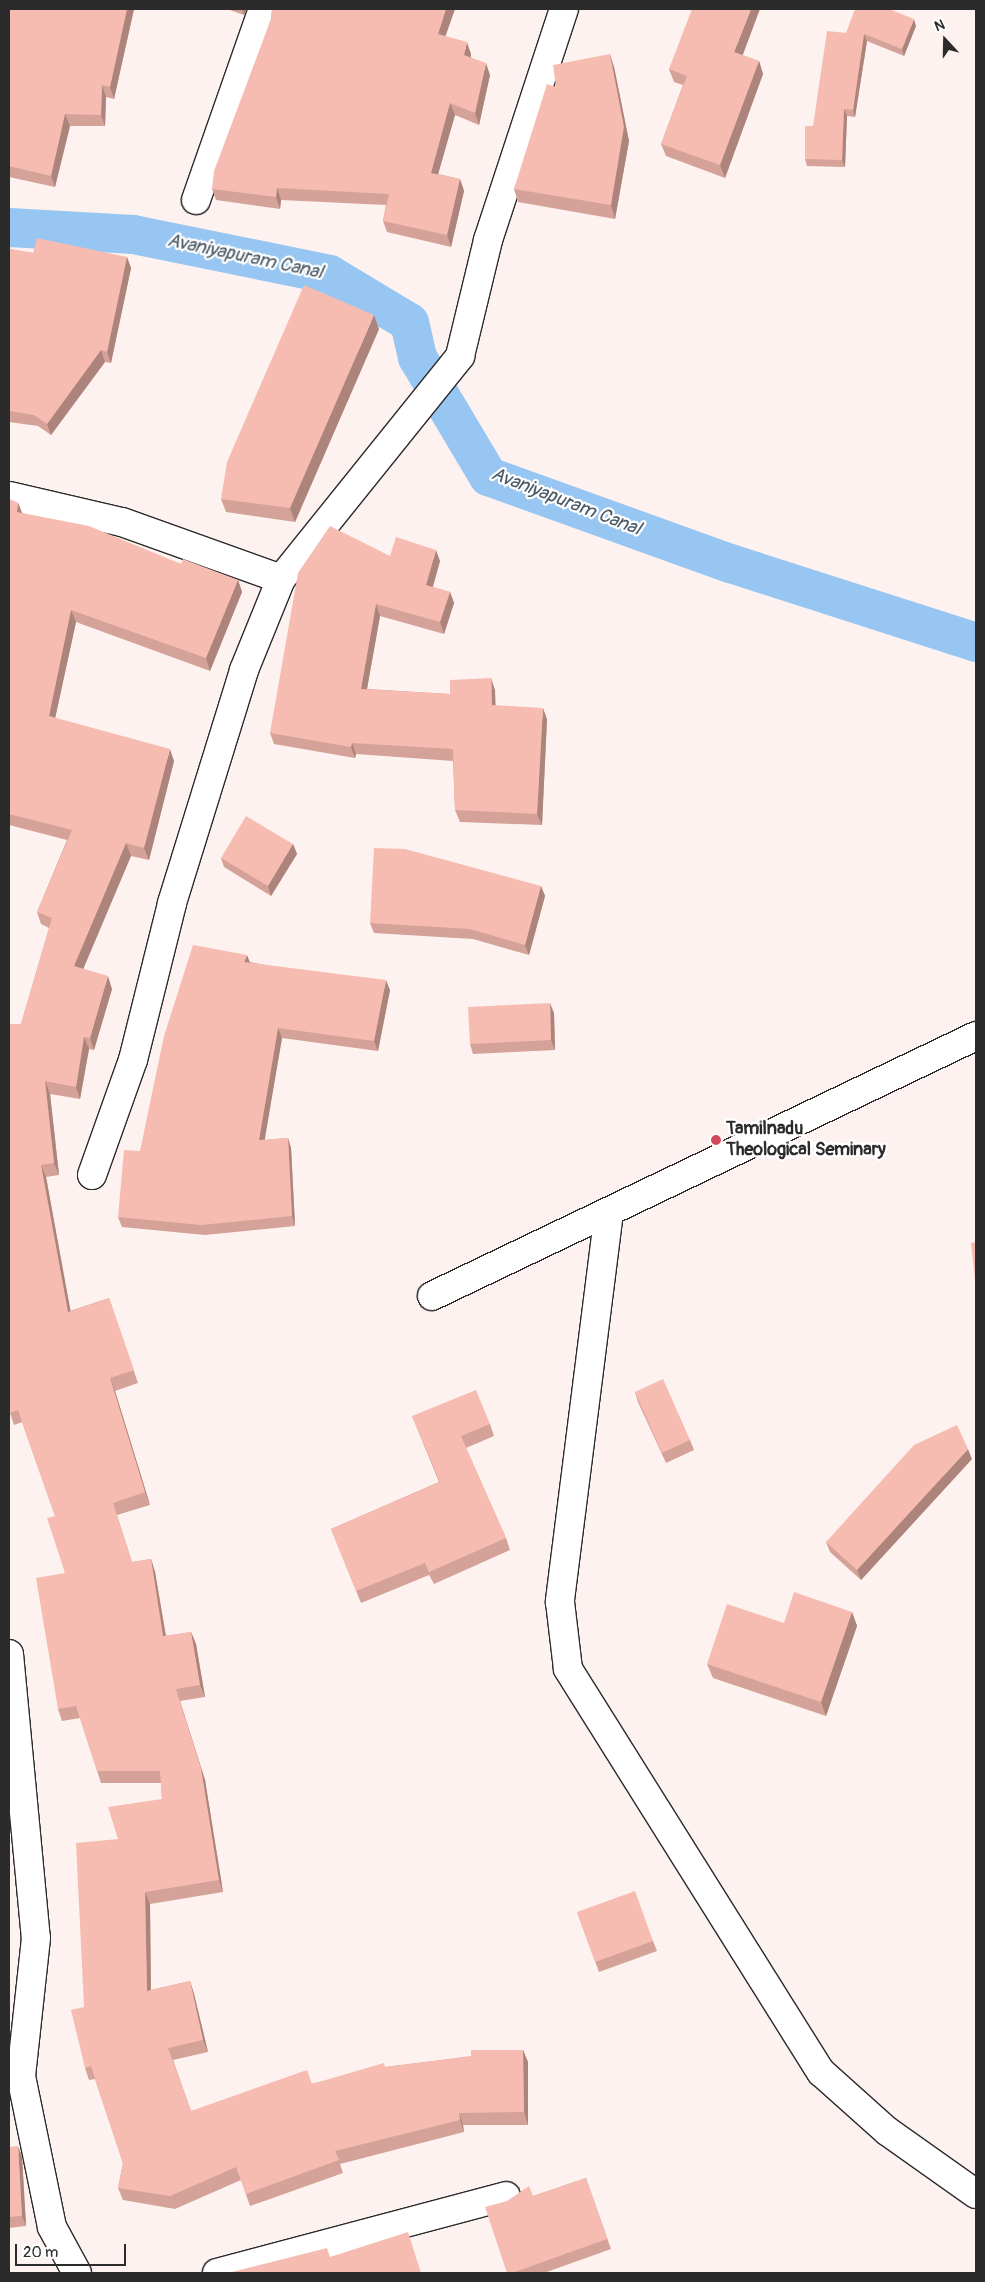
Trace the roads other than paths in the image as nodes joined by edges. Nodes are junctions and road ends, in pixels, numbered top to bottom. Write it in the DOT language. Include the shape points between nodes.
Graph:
graph roads {
  1 [pos="263,9"];
  2 [pos="564,9"];
  3 [pos="196,200"];
  4 [pos="9,496"];
  5 [pos="281,579"];
  6 [pos="976,1036"];
  7 [pos="92,1174"];
  8 [pos="609,1212"];
  9 [pos="432,1296"];
  10 [pos="9,1654"];
  11 [pos="13,1715"];
  12 [pos="15,2076"];
  13 [pos="976,2194"];
  14 [pos="506,2196"];
  15 [pos="77,2273"];
  16 [pos="217,2273"];
  1 -- 3 [label="street"];
  2 -- 5 [label="street" via="488,240 460,356 426,402 351,487"];
  4 -- 5 [label="street" via="122,522"];
  5 -- 7 [label="street" via="244,670 172,903 133,1060"];
  6 -- 8 [label="street"];
  8 -- 9 [label="street"];
  8 -- 13 [label="street" via="560,1602 568,1669 821,2072 887,2131"];
  10 -- 11 [label="street"];
  11 -- 12 [label="street" via="36,1938"];
  12 -- 15 [label="street" via="52,2227"];
  14 -- 16 [label="street"];
}
